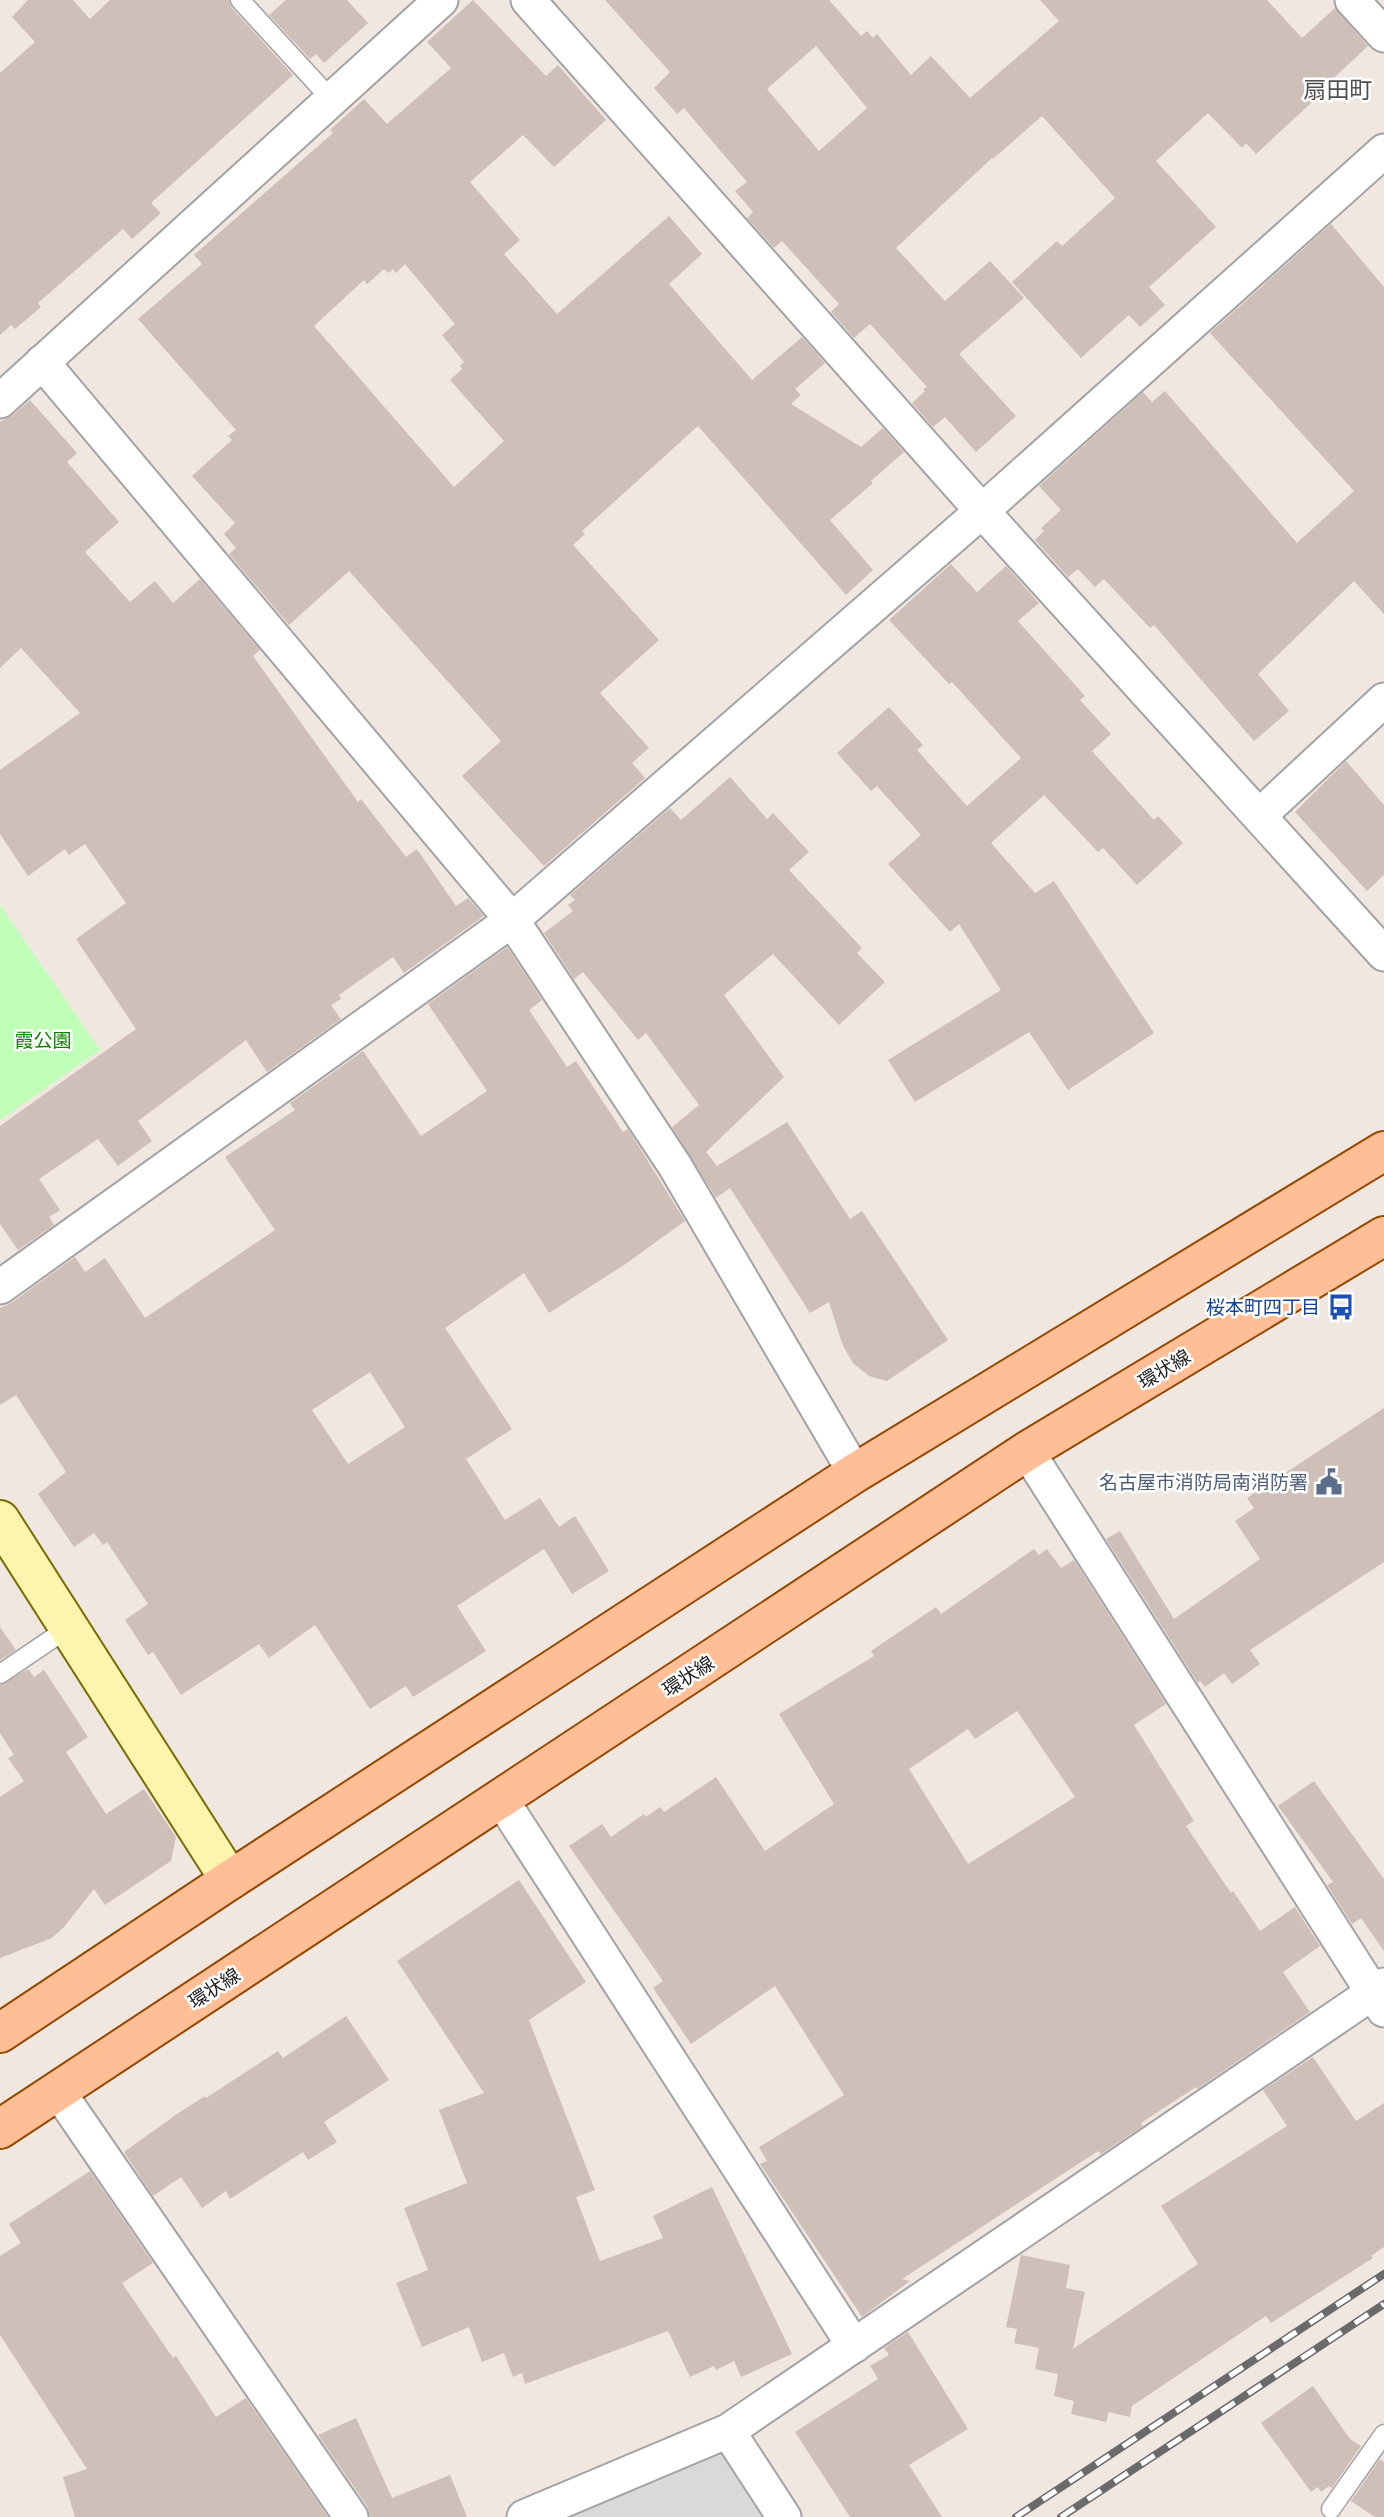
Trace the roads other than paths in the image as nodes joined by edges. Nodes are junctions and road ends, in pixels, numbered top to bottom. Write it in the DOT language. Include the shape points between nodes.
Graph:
graph roads {
  1 [pos="240,0"];
  2 [pos="441,0"];
  3 [pos="528,0"];
  4 [pos="1352,0"];
  5 [pos="1384,35"];
  6 [pos="331,99"];
  7 [pos="1384,152"];
  8 [pos="42,362"];
  9 [pos="0,401"];
  10 [pos="982,511"];
  11 [pos="1384,701"];
  12 [pos="1259,816"];
  13 [pos="512,920"];
  14 [pos="1384,954"];
  15 [pos="1384,1151"];
  16 [pos="1384,1236"];
  17 [pos="0,1287"];
  18 [pos="1027,1451"];
  19 [pos="855,1473"];
  20 [pos="0,1520"];
  21 [pos="68,1628"];
  22 [pos="0,1674"];
  23 [pos="501,1799"];
  24 [pos="230,1880"];
  25 [pos="1380,1996"];
  26 [pos="0,2033"];
  27 [pos="58,2091"];
  28 [pos="0,2129"];
  29 [pos="854,2346"];
  30 [pos="729,2431"];
  31 [pos="1384,2434"];
  32 [pos="1333,2514"];
  33 [pos="351,2517"];
  34 [pos="524,2517"];
  35 [pos="784,2517"];
  1 -- 6 [label="lane"];
  2 -- 6 [label="street"];
  3 -- 10 [label="street"];
  4 -- 5 [label="street"];
  6 -- 8 [label="street"];
  7 -- 10 [label="street"];
  8 -- 9 [label="street"];
  8 -- 13 [label="street"];
  10 -- 12 [label="street"];
  10 -- 13 [label="street"];
  11 -- 12 [label="street"];
  12 -- 14 [label="street"];
  13 -- 17 [label="street"];
  13 -- 19 [label="street" via="675,1166"];
  15 -- 19 [label="main road"];
  16 -- 18 [label="main road, 環状線"];
  18 -- 23 [label="main road, 環状線"];
  18 -- 25 [label="street"];
  19 -- 24 [label="main road"];
  20 -- 21 [label="street"];
  21 -- 22 [label="lane"];
  21 -- 24 [label="street"];
  23 -- 27 [label="main road, 環状線"];
  23 -- 29 [label="street"];
  24 -- 26 [label="main road"];
  25 -- 29 [label="street"];
  27 -- 28 [label="main road, 環状線"];
  27 -- 33 [label="street"];
  29 -- 30 [label="street"];
  30 -- 34 [label="street"];
  30 -- 35 [label="street"];
  31 -- 32 [label="lane"];
}
